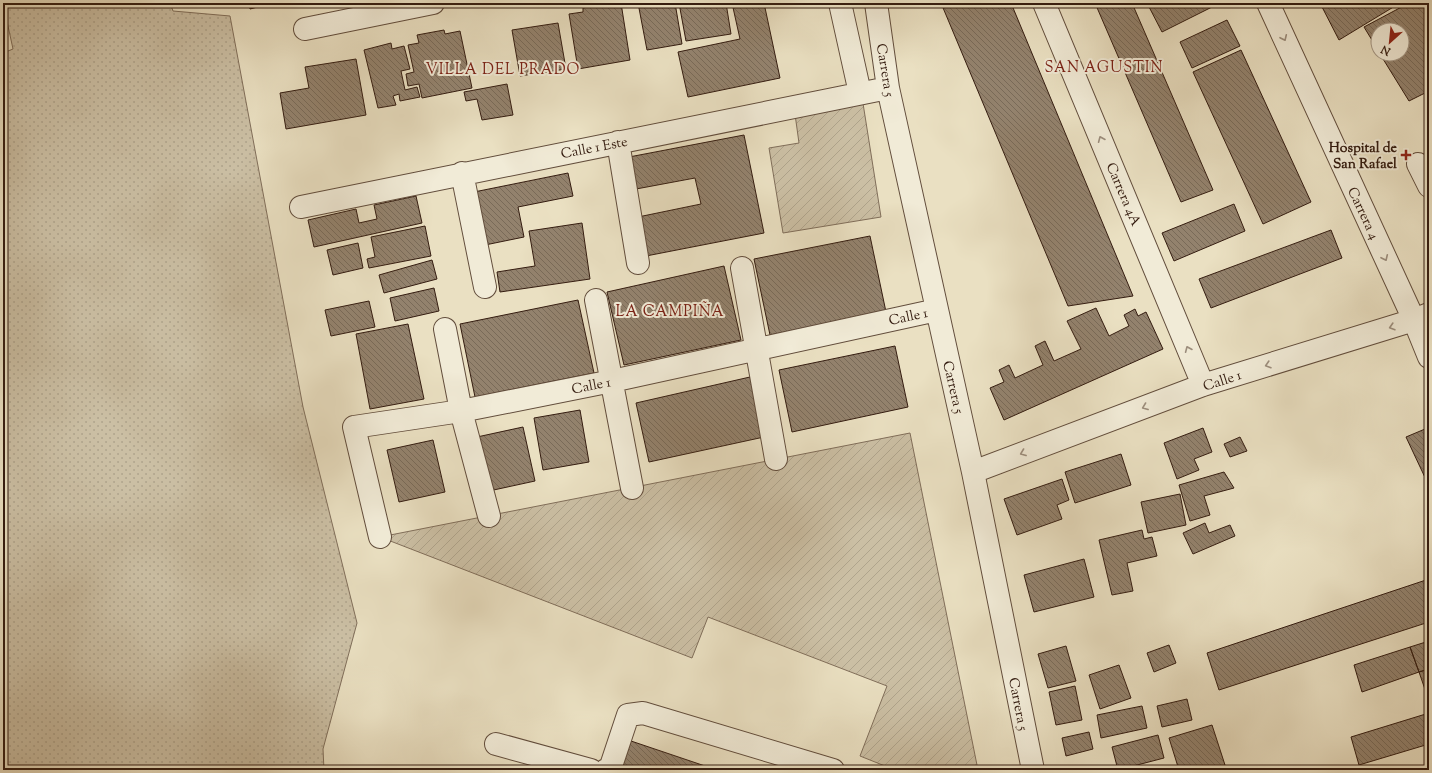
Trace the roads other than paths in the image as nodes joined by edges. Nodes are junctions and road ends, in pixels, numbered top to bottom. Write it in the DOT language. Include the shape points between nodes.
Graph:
graph roads {
  1 [pos="433,3"];
  2 [pos="840,3"];
  3 [pos="876,3"];
  4 [pos="1044,3"];
  5 [pos="1268,3"];
  6 [pos="402,6"];
  7 [pos="305,29"];
  8 [pos="888,88"];
  9 [pos="860,93"];
  10 [pos="618,142"];
  11 [pos="1418,164"];
  12 [pos="462,173"];
  13 [pos="1429,186"];
  14 [pos="301,207"];
  15 [pos="638,263"];
  16 [pos="742,268"];
  17 [pos="486,288"];
  18 [pos="596,300"];
  19 [pos="937,310"];
  20 [pos="1421,317"];
  21 [pos="445,329"];
  22 [pos="756,349"];
  23 [pos="1429,358"];
  24 [pos="612,381"];
  25 [pos="1203,385"];
  26 [pos="461,411"];
  27 [pos="776,459"];
  28 [pos="973,472"];
  29 [pos="632,488"];
  30 [pos="488,516"];
  31 [pos="380,537"];
  32 [pos="496,744"];
  33 [pos="591,770"];
  34 [pos="606,770"];
  35 [pos="833,770"];
  36 [pos="1033,770"];
  1 -- 6 [label="street"];
  2 -- 9 [label="street"];
  3 -- 8 [label="street, Carrera 5"];
  25 -- 4 [label="street, Carrera 4A, one-way"];
  5 -- 20 [label="street, Carrera 4, one-way"];
  6 -- 7 [label="street"];
  8 -- 9 [label="street, Calle 1 Este"];
  8 -- 19 [label="street, Carrera 5"];
  9 -- 10 [label="street, Calle 1 Este"];
  10 -- 12 [label="street, Calle 1 Este"];
  10 -- 15 [label="street"];
  11 -- 13 [label="street"];
  12 -- 14 [label="street, Calle 1 Este"];
  12 -- 17 [label="street"];
  16 -- 22 [label="street"];
  18 -- 24 [label="street"];
  19 -- 22 [label="street, Calle 1"];
  19 -- 28 [label="street, Carrera 5"];
  20 -- 23 [label="street, Carrera 4"];
  20 -- 25 [label="street, Calle 1, one-way"];
  21 -- 26 [label="street"];
  22 -- 24 [label="street, Calle 1"];
  22 -- 27 [label="street"];
  24 -- 26 [label="street, Calle 1"];
  24 -- 29 [label="street"];
  25 -- 28 [label="street, Calle 1, one-way"];
  26 -- 30 [label="street"];
  26 -- 31 [label="street, Calle 1" via="354,427"];
  28 -- 36 [label="street, Carrera 5"];
  32 -- 33 [label="street"];
  34 -- 35 [label="street" via="610,769 628,715 643,713"];
}
